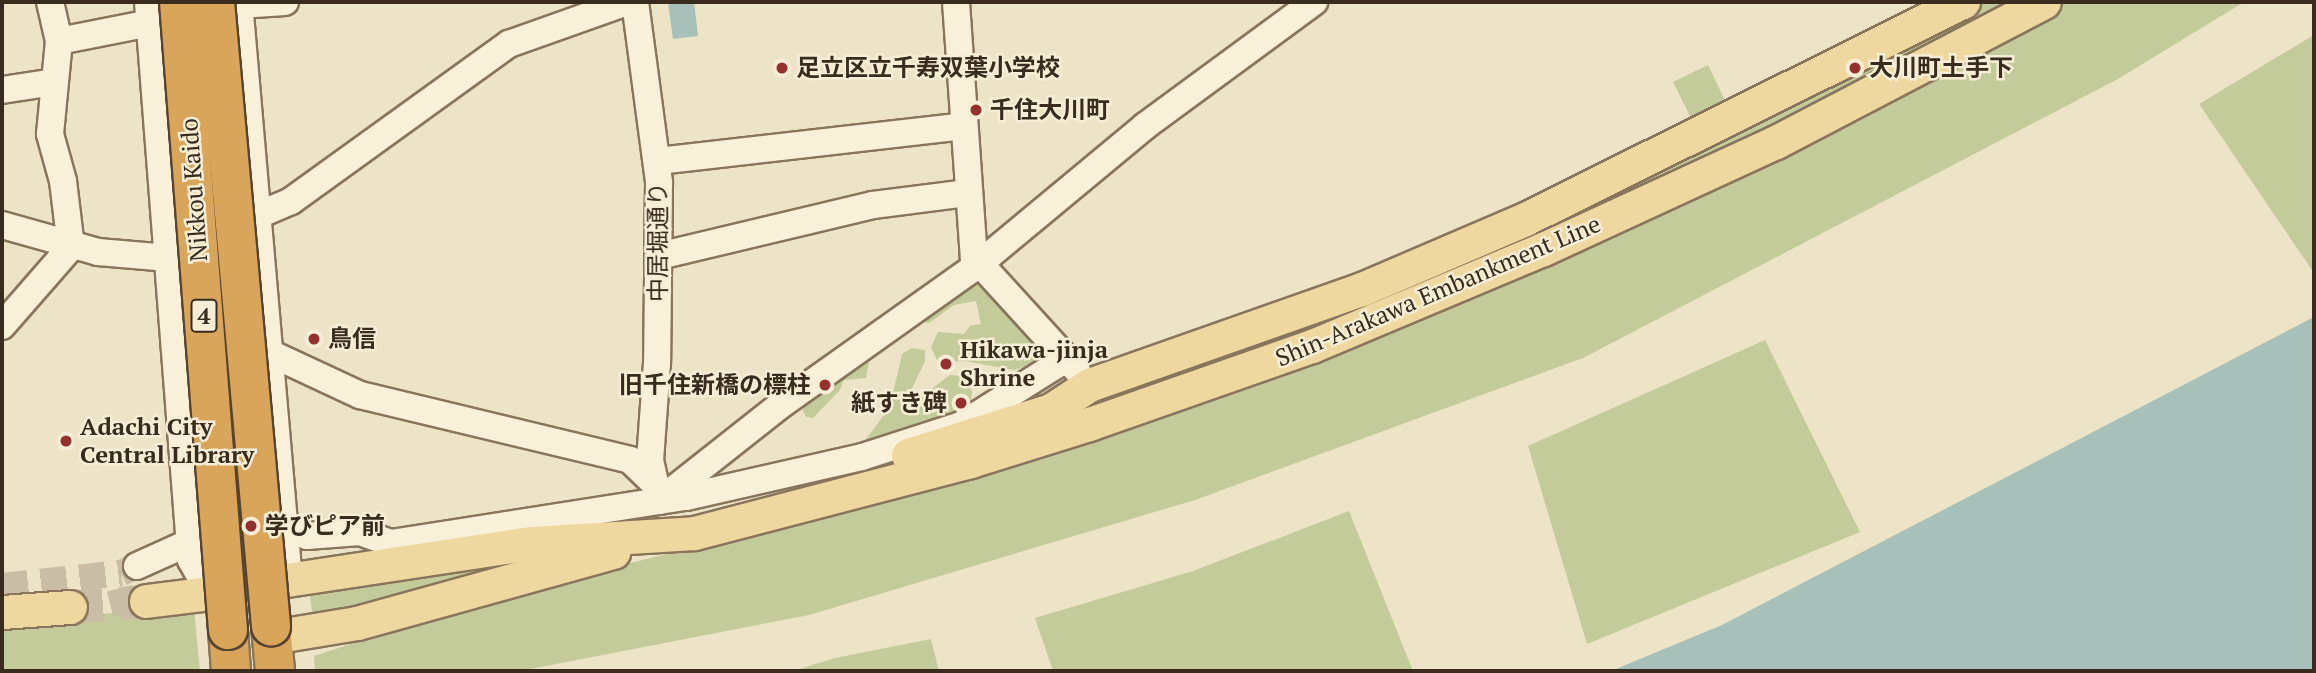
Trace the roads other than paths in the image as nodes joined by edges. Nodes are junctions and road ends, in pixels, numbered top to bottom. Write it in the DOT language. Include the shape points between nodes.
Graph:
graph roads {
  1 [pos="50,2"];
  2 [pos="285,2"];
  3 [pos="627,2"];
  4 [pos="635,2"];
  5 [pos="956,2"];
  6 [pos="1314,2"];
  7 [pos="1963,2"];
  8 [pos="2045,2"];
  9 [pos="231,3"];
  10 [pos="159,9"];
  11 [pos="59,41"];
  12 [pos="54,82"];
  13 [pos="2,90"];
  14 [pos="964,126"];
  15 [pos="658,161"];
  16 [pos="968,193"];
  17 [pos="256,216"];
  18 [pos="2,225"];
  19 [pos="71,247"];
  20 [pos="659,256"];
  21 [pos="169,258"];
  22 [pos="979,264"];
  23 [pos="2,326"];
  24 [pos="264,350"];
  25 [pos="1066,359"];
  26 [pos="1034,381"];
  27 [pos="1089,385"];
  28 [pos="1051,410"];
  29 [pos="657,492"];
  30 [pos="803,505"];
  31 [pos="281,532"];
  32 [pos="669,536"];
  33 [pos="193,546"];
  34 [pos="137,566"];
  35 [pos="284,580"];
  36 [pos="217,591"];
  37 [pos="146,598"];
  38 [pos="69,607"];
  39 [pos="2,611"];
  40 [pos="273,649"];
  41 [pos="230,655"];
  1 -- 11 [label="street"];
  2 -- 9 [label="street"];
  3 -- 17 [label="street" via="509,44 291,201"];
  4 -- 15 [label="street, 中居堀通り"];
  5 -- 14 [label="street"];
  6 -- 22 [label="street" via="1166,110"];
  7 -- 27 [label="main road, Shin-Arakawa Embankment Line" via="1525,219 1362,289"];
  8 -- 30 [label="main road, Shin-Arakawa Embankment Line" via="1776,142 1413,306 1089,424"];
  9 -- 17 [label="street"];
  9 -- 40 [label="highway, Nikkou Kaido / 4, bridge"];
  10 -- 11 [label="street"];
  10 -- 21 [label="street"];
  10 -- 41 [label="highway, Nikkou Kaido / 4, bridge"];
  11 -- 12 [label="street"];
  12 -- 13 [label="street"];
  12 -- 19 [label="street" via="50,134 63,181"];
  14 -- 15 [label="street"];
  14 -- 16 [label="street"];
  15 -- 20 [label="street, 中居堀通り"];
  16 -- 20 [label="street" via="873,205"];
  16 -- 22 [label="street" via="973,251"];
  17 -- 24 [label="street"];
  18 -- 19 [label="street"];
  19 -- 21 [label="street"];
  19 -- 23 [label="street"];
  20 -- 29 [label="street, 中居堀通り" via="650,460"];
  21 -- 33 [label="street"];
  22 -- 25 [label="street"];
  22 -- 29 [label="street"];
  24 -- 29 [label="street" via="360,395 630,460"];
  24 -- 31 [label="street"];
  25 -- 26 [label="street"];
  25 -- 27 [label="street"];
  26 -- 28 [label="street" via="1052,380 1059,388 1059,401"];
  26 -- 29 [label="street" via="961,425 862,457"];
  27 -- 28 [label="main road, Shin-Arakawa Embankment Line"];
  28 -- 30 [label="main road, Shin-Arakawa Embankment Line" via="827,479 808,493"];
  29 -- 31 [label="street" via="391,543 360,533 307,536"];
  30 -- 32 [label="main road, Shin-Arakawa Embankment Line"];
  31 -- 35 [label="street"];
  32 -- 35 [label="main road, Shin-Arakawa Embankment Line" via="541,541"];
  32 -- 40 [label="main road, Shin-Arakawa Embankment Line"];
  33 -- 34 [label="street"];
  33 -- 36 [label="street" via="201,578"];
  33 -- 37 [label="street" via="175,584"];
  36 -- 37 [label="main road"];
  38 -- 39 [label="main road"];
}
